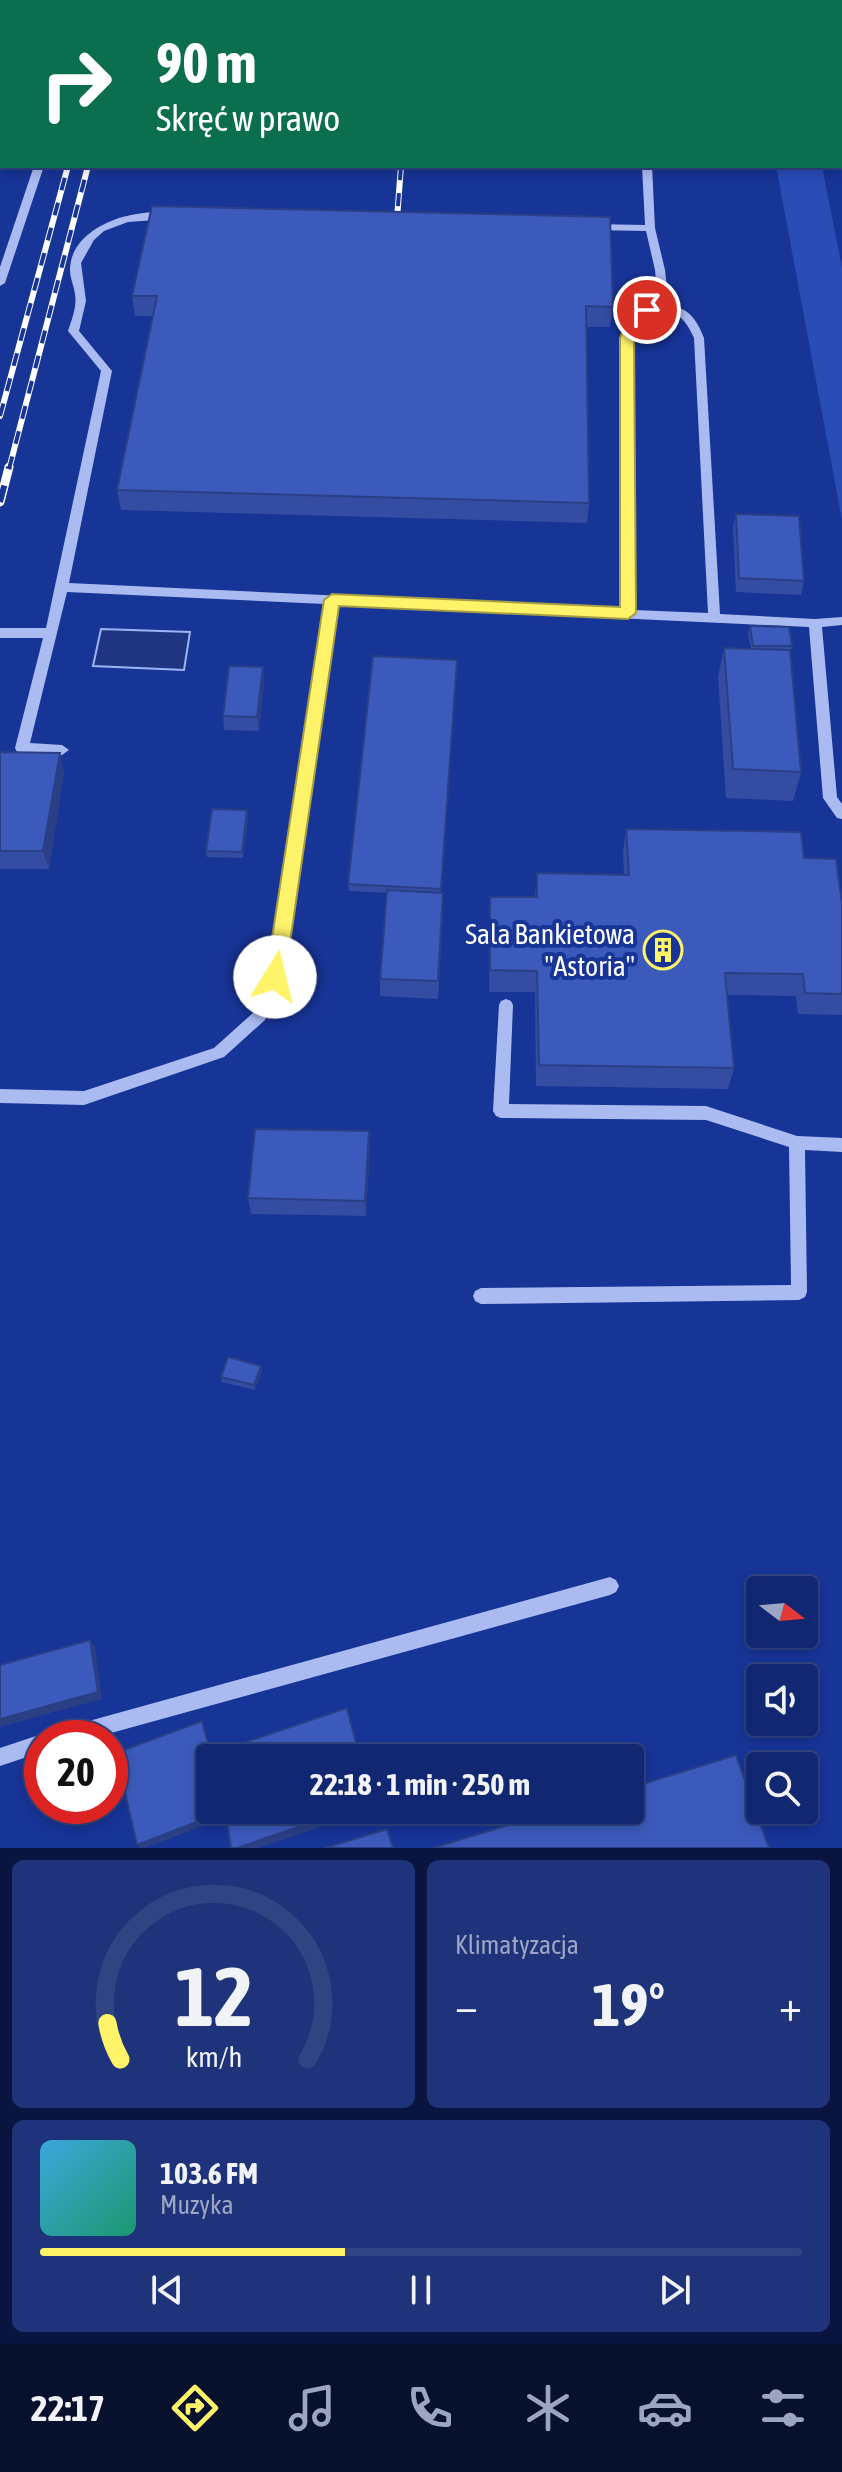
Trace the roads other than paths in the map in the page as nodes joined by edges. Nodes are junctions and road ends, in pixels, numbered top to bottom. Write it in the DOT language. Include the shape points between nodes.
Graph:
graph roads {
  1 [pos="38,168"];
  2 [pos="647,168"];
  3 [pos="178,216"];
  4 [pos="586,227"];
  5 [pos="650,228"];
  6 [pos="0,283"];
  7 [pos="664,307"];
  8 [pos="62,587"];
  9 [pos="332,600"];
  10 [pos="628,613"];
  11 [pos="714,618"];
  12 [pos="842,621"];
  13 [pos="815,623"];
  14 [pos="0,633"];
  15 [pos="50,633"];
  16 [pos="62,750"];
  17 [pos="842,814"];
  18 [pos="506,1005"];
  19 [pos="0,1096"];
  20 [pos="797,1143"];
  21 [pos="842,1145"];
  22 [pos="481,1296"];
  23 [pos="610,1586"];
  24 [pos="125,1720"];
  25 [pos="24,1749"];
  26 [pos="0,1757"];
  1 -- 6 [label="lane"];
  2 -- 5 [label="lane"];
  3 -- 8 [label="lane" via="135,215 110,222 86,243 75,266 81,302 73,331 107,371"];
  4 -- 5 [label="lane"];
  5 -- 7 [label="lane"];
  7 -- 10 [label="lane" via="647,310 632,323 627,338"];
  7 -- 11 [label="lane" via="695,321 699,338"];
  8 -- 9 [label="lane"];
  8 -- 15 [label="lane"];
  9 -- 10 [label="lane"];
  9 -- 19 [label="lane" via="275,977 260,1016 219,1053 84,1098"];
  10 -- 11 [label="lane"];
  11 -- 13 [label="lane"];
  12 -- 13 [label="lane"];
  13 -- 17 [label="lane" via="830,798"];
  14 -- 15 [label="lane"];
  15 -- 16 [label="lane" via="22,748"];
  18 -- 20 [label="lane" via="501,1111 706,1113"];
  20 -- 21 [label="lane"];
  20 -- 22 [label="lane" via="799,1292"];
  23 -- 24 [label="lane"];
  25 -- 26 [label="lane"];
}
